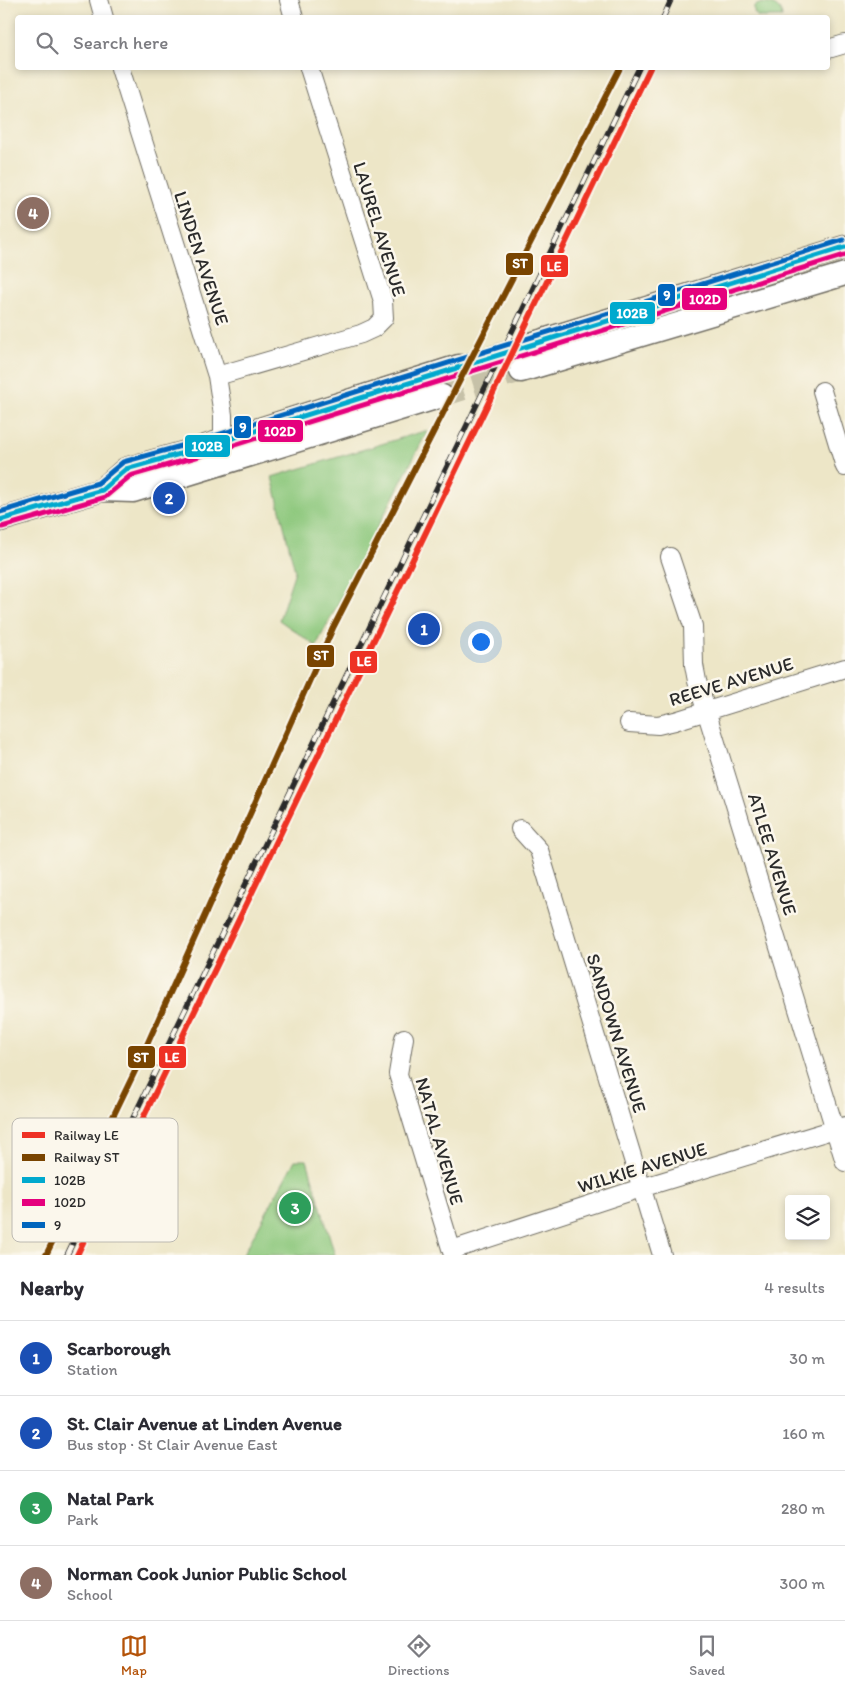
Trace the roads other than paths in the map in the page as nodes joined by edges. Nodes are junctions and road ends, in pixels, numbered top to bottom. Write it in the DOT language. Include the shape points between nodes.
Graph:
graph roads {
  1 [pos="99,0"];
  2 [pos="289,0"];
  3 [pos="103,15"];
  4 [pos="293,15"];
  5 [pos="845,44"];
  6 [pos="830,48"];
  7 [pos="121,70"];
  8 [pos="310,70"];
  9 [pos="845,247"];
  10 [pos="845,274"];
  11 [pos="534,343"];
  12 [pos="459,366"];
  13 [pos="521,371"];
  14 [pos="217,376"];
  15 [pos="822,391"];
  16 [pos="442,396"];
  17 [pos="223,441"];
  18 [pos="222,464"];
  19 [pos="845,468"];
  20 [pos="102,490"];
  21 [pos="0,520"];
  22 [pos="670,557"];
  23 [pos="845,668"];
  24 [pos="707,710"];
  25 [pos="629,723"];
  26 [pos="520,829"];
  27 [pos="404,1038"];
  28 [pos="840,1128"];
  29 [pos="845,1162"];
  30 [pos="642,1188"];
  31 [pos="452,1253"];
  32 [pos="662,1255"];
  1 -- 3 [label="street"];
  2 -- 4 [label="street"];
  5 -- 6 [label="street"];
  7 -- 14 [label="street, LINDEN AVENUE"];
  8 -- 14 [label="street, LAUREL AVENUE" via="382,301 384,318 361,334"];
  9 -- 11 [label="main road"];
  10 -- 13 [label="main road"];
  12 -- 17 [label="main road"];
  14 -- 17 [label="street, LINDEN AVENUE"];
  15 -- 19 [label="street"];
  16 -- 18 [label="main road"];
  17 -- 18 [label="street, LINDEN AVENUE"];
  17 -- 20 [label="main road" via="126,469"];
  18 -- 20 [label="main road" via="133,491"];
  20 -- 21 [label="main road"];
  22 -- 24 [label="street, ATLEE AVENUE" via="693,626 694,665"];
  23 -- 24 [label="street, REEVE AVENUE"];
  24 -- 25 [label="street, REEVE AVENUE" via="658,725"];
  24 -- 28 [label="street, ATLEE AVENUE"];
  26 -- 30 [label="street, SANDOWN AVENUE" via="538,850"];
  27 -- 31 [label="street, NATAL AVENUE" via="398,1074"];
  28 -- 29 [label="street, ATLEE AVENUE"];
  28 -- 30 [label="street, WILKIE AVENUE"];
  30 -- 31 [label="street, WILKIE AVENUE"];
  30 -- 32 [label="street, SANDOWN AVENUE"];
}
